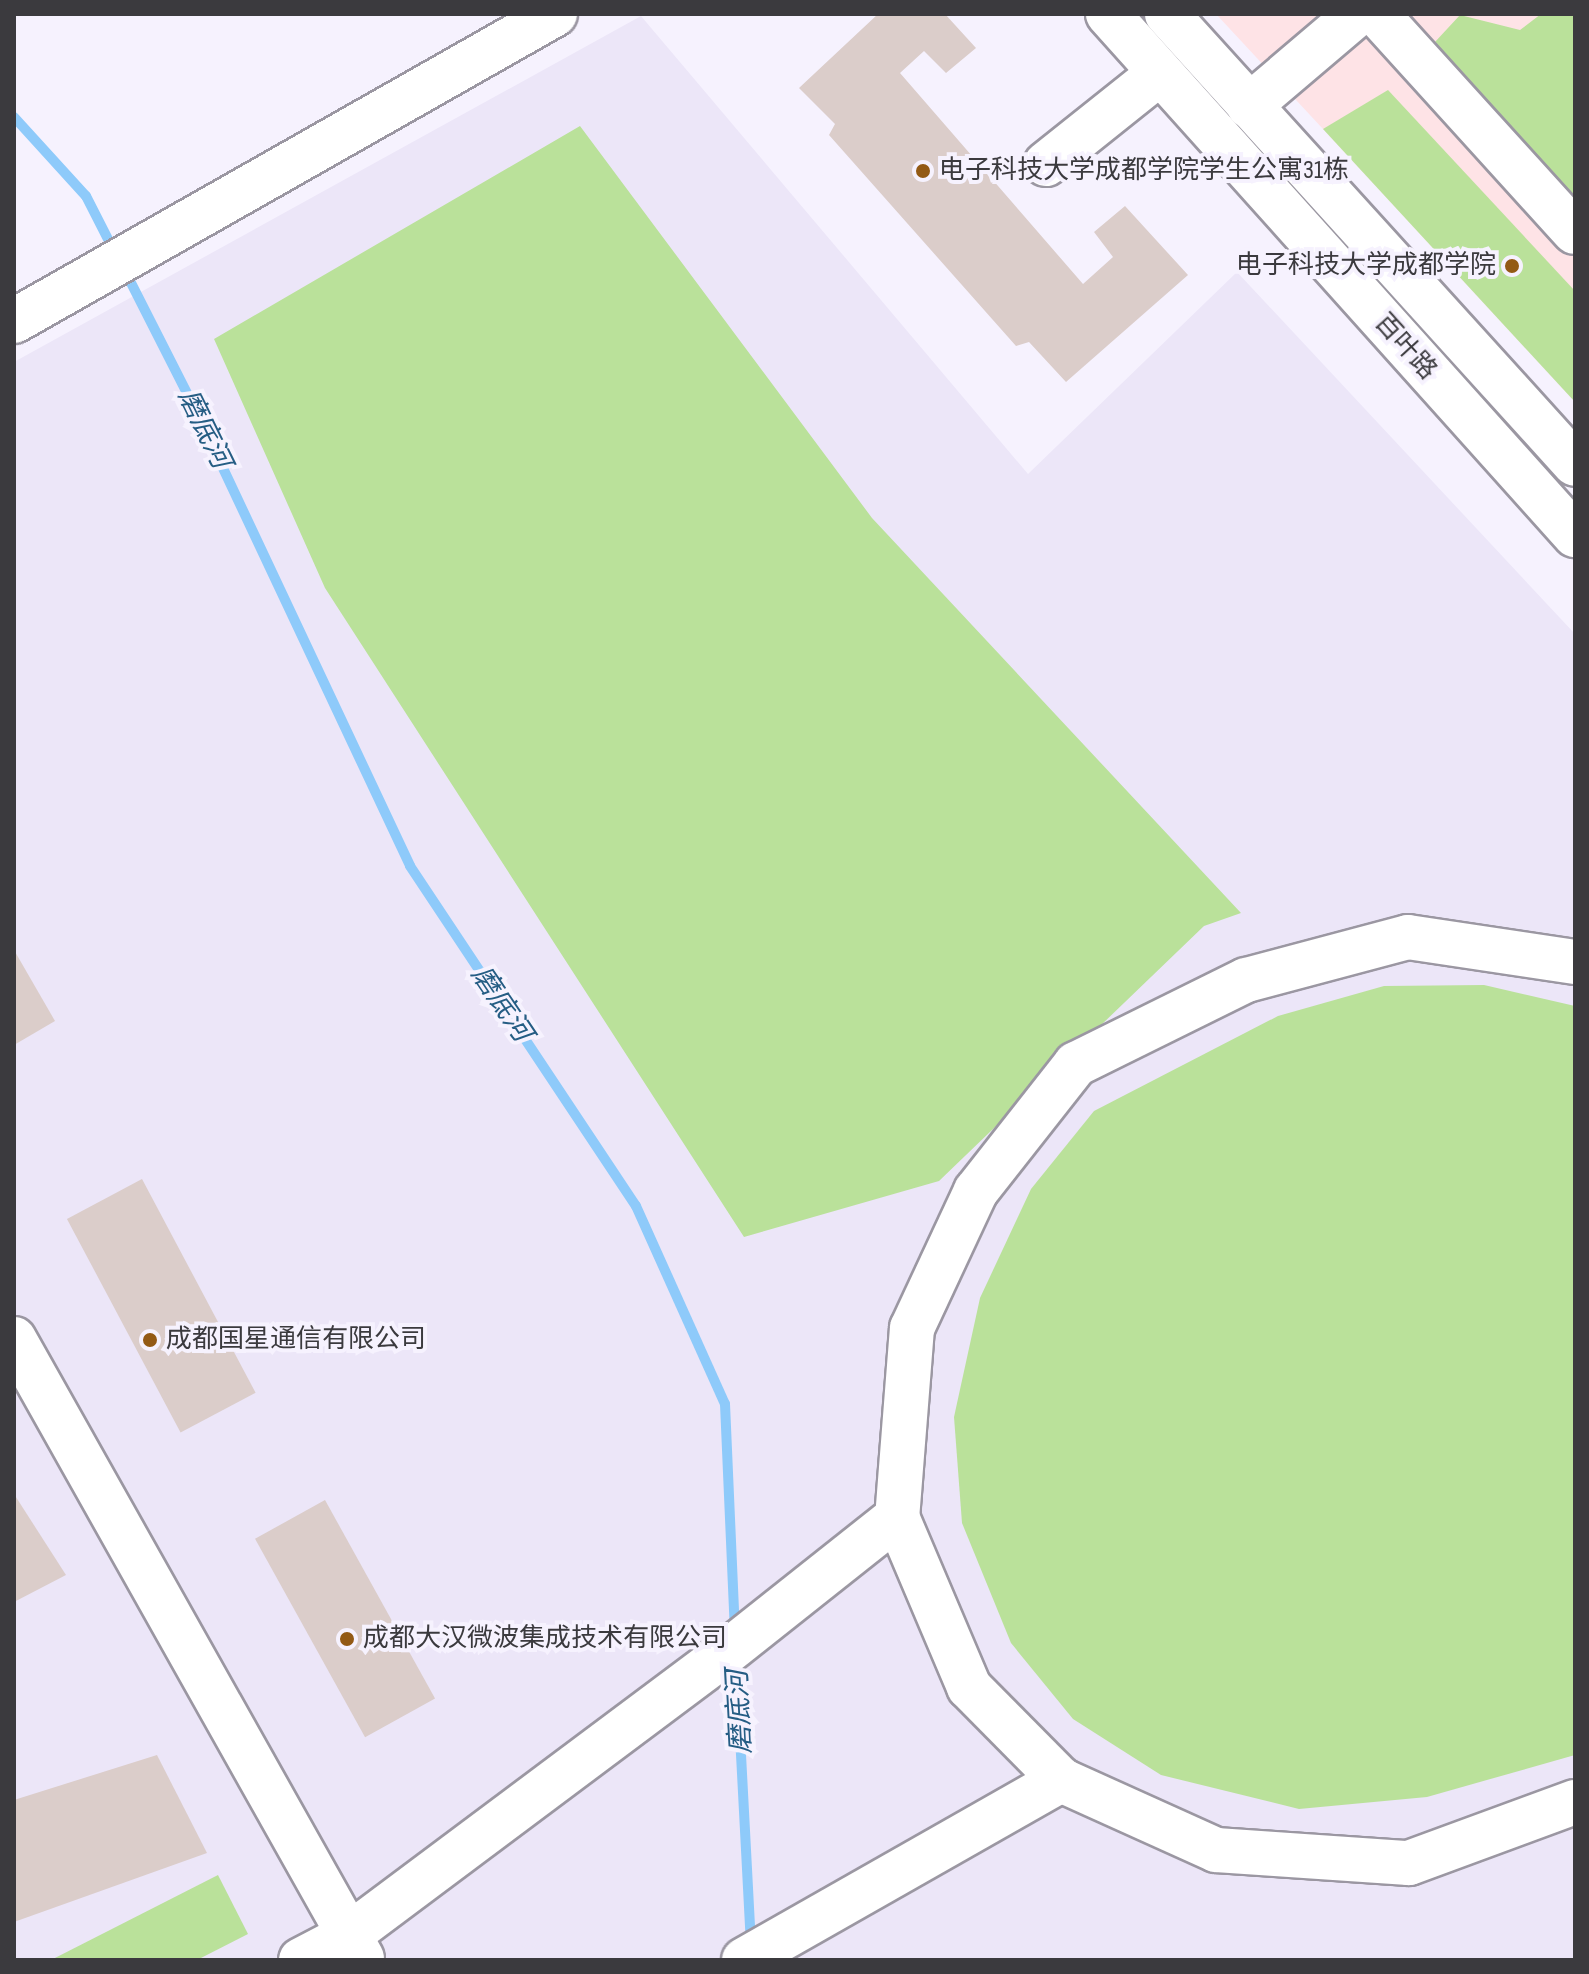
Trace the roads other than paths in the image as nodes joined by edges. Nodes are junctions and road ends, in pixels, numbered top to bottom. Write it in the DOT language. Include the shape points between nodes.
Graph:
graph roads {
  1 [pos="555,14"];
  2 [pos="1108,14"];
  3 [pos="1167,14"];
  4 [pos="1357,14"];
  5 [pos="1377,14"];
  6 [pos="1160,73"];
  7 [pos="1249,106"];
  8 [pos="1046,164"];
  9 [pos="1575,232"];
  10 [pos="14,321"];
  11 [pos="1575,464"];
  12 [pos="1575,535"];
  13 [pos="1575,962"];
  14 [pos="14,1339"];
  15 [pos="25,1385"];
  16 [pos="897,1517"];
  17 [pos="1061,1780"];
  18 [pos="1575,1802"];
  19 [pos="356,1947"];
  20 [pos="762,1951"];
  21 [pos="301,1960"];
  1 -- 10 [label="street"];
  2 -- 6 [label="street, 百叶路"];
  3 -- 7 [label="street, 百叶路"];
  4 -- 7 [label="street"];
  5 -- 9 [label="street"];
  6 -- 8 [label="street"];
  6 -- 12 [label="street, 百叶路"];
  7 -- 11 [label="street, 百叶路"];
  13 -- 16 [label="street" via="1408,937 1246,980 1076,1064 976,1191 912,1328"];
  14 -- 15 [label="street"];
  15 -- 19 [label="street"];
  16 -- 17 [label="street" via="969,1687"];
  16 -- 19 [label="street"];
  17 -- 18 [label="street" via="1216,1850 1409,1863"];
  17 -- 20 [label="street"];
  19 -- 21 [label="street"];
}
